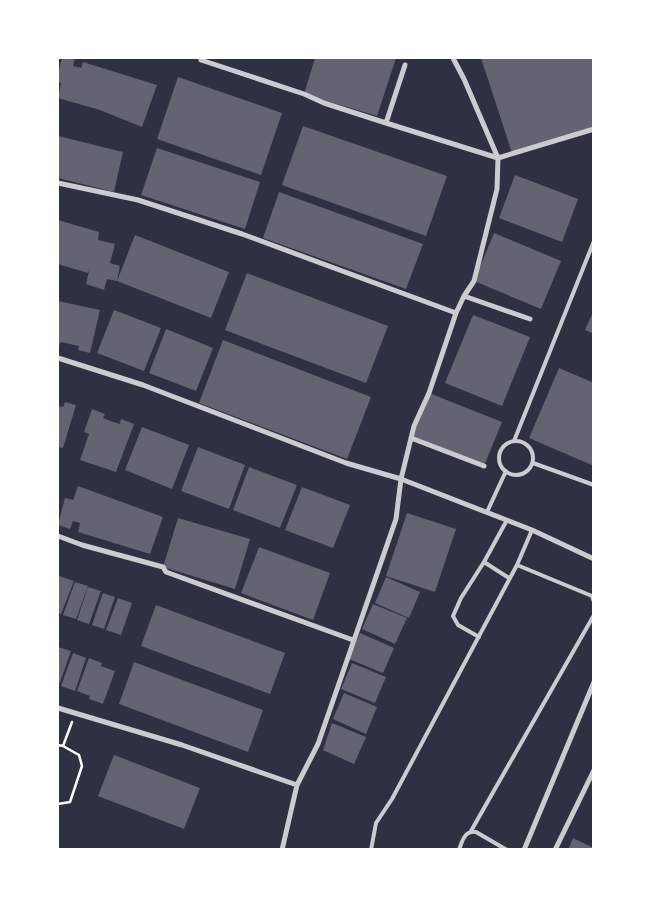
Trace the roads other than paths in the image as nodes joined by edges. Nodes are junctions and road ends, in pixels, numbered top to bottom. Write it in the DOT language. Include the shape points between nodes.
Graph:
graph roads {
  1 [pos="199,58"];
  2 [pos="453,58"];
  3 [pos="405,65"];
  4 [pos="386,123"];
  5 [pos="594,129"];
  6 [pos="498,158"];
  7 [pos="58,183"];
  8 [pos="594,241"];
  9 [pos="464,296"];
  10 [pos="456,313"];
  11 [pos="530,319"];
  12 [pos="58,358"];
  13 [pos="411,438"];
  14 [pos="514,441"];
  15 [pos="533,462"];
  16 [pos="484,466"];
  17 [pos="506,471"];
  18 [pos="401,479"];
  19 [pos="594,485"];
  20 [pos="486,512"];
  21 [pos="507,520"];
  22 [pos="532,530"];
  23 [pos="58,536"];
  24 [pos="594,558"];
  25 [pos="484,562"];
  26 [pos="517,565"];
  27 [pos="509,578"];
  28 [pos="594,602"];
  29 [pos="594,615"];
  30 [pos="479,637"];
  31 [pos="353,640"];
  32 [pos="594,682"];
  33 [pos="58,708"];
  34 [pos="594,770"];
  35 [pos="297,785"];
  36 [pos="471,831"];
  37 [pos="282,850"];
  38 [pos="371,850"];
  39 [pos="459,850"];
  40 [pos="507,850"];
  41 [pos="524,850"];
  42 [pos="555,850"];
  1 -- 4 [label="street"];
  2 -- 6 [label="street"];
  3 -- 4 [label="street"];
  4 -- 6 [label="street"];
  5 -- 6 [label="street"];
  6 -- 9 [label="street" via="495,198 474,281"];
  7 -- 10 [label="street" via="138,200"];
  8 -- 14 [label="lane"];
  9 -- 10 [label="street"];
  9 -- 11 [label="street"];
  10 -- 13 [label="street"];
  12 -- 18 [label="street" via="143,385 346,463"];
  13 -- 16 [label="street"];
  13 -- 18 [label="street"];
  14 -- 15 [label="lane" via="531,450"];
  14 -- 17 [label="lane" via="500,453 501,466"];
  15 -- 17 [label="lane" via="530,469 518,475"];
  15 -- 19 [label="lane"];
  17 -- 20 [label="lane"];
  18 -- 20 [label="street"];
  18 -- 31 [label="street" via="396,519"];
  20 -- 21 [label="street"];
  21 -- 22 [label="street"];
  21 -- 25 [label="lane"];
  22 -- 24 [label="street"];
  22 -- 26 [label="lane"];
  23 -- 31 [label="street" via="163,567 166,572"];
  25 -- 27 [label="lane"];
  25 -- 30 [label="lane" via="453,616 458,625"];
  26 -- 27 [label="lane"];
  26 -- 28 [label="lane" via="592,596"];
  27 -- 30 [label="lane"];
  29 -- 36 [label="lane"];
  30 -- 38 [label="lane" via="376,823"];
  31 -- 35 [label="street" via="318,744"];
  32 -- 41 [label="street"];
  33 -- 35 [label="street" via="182,745"];
  34 -- 42 [label="street"];
  35 -- 37 [label="street"];
  36 -- 39 [label="lane" via="462,839"];
  36 -- 40 [label="lane"];
}
